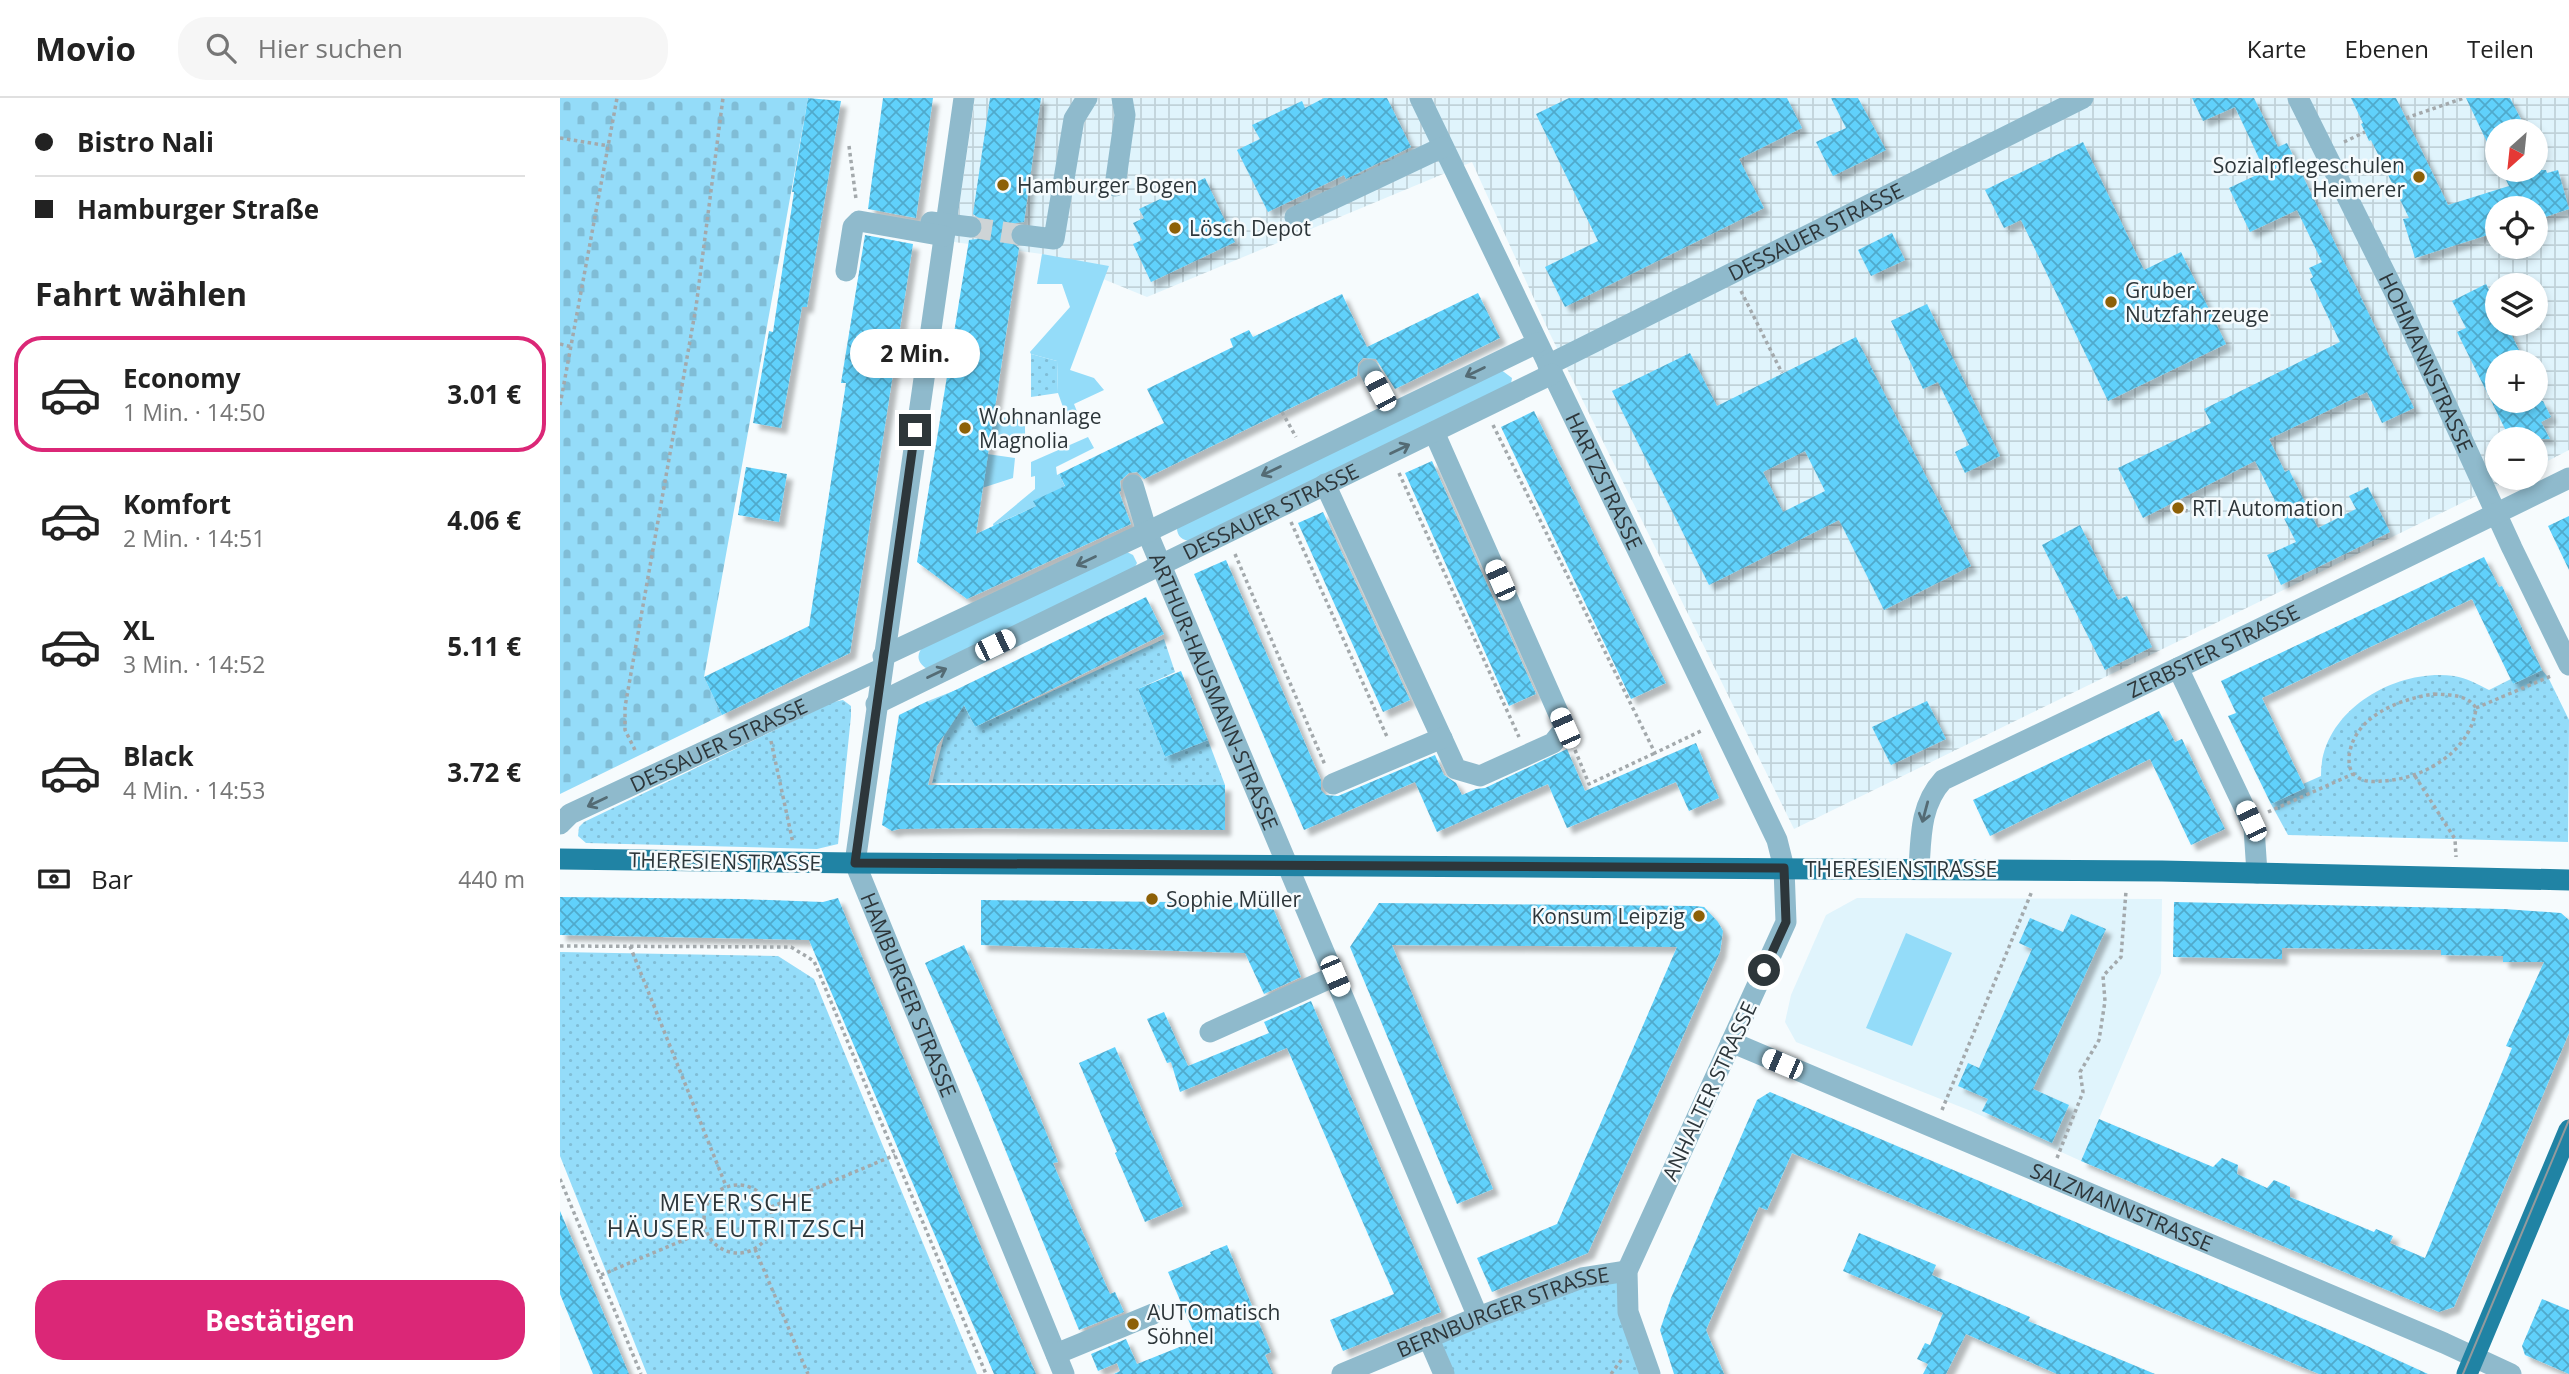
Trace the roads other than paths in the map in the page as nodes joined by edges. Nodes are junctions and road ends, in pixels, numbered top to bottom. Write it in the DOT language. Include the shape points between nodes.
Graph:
graph roads {
  1 [pos="964,98"];
  2 [pos="1087,98"];
  3 [pos="1122,98"];
  4 [pos="1420,98"];
  5 [pos="2083,98"];
  6 [pos="2298,98"];
  7 [pos="1443,147"];
  8 [pos="1115,186"];
  9 [pos="871,214"];
  10 [pos="1295,217"];
  11 [pos="971,227"];
  12 [pos="944,230"];
  13 [pos="1023,235"];
  14 [pos="846,271"];
  15 [pos="1537,343"];
  16 [pos="1369,370"];
  17 [pos="1550,370"];
  18 [pos="1392,412"];
  19 [pos="1434,432"];
  20 [pos="2569,478"];
  21 [pos="1325,484"];
  22 [pos="1133,485"];
  23 [pos="2497,512"];
  24 [pos="1147,532"];
  25 [pos="1161,563"];
  26 [pos="882,663"];
  27 [pos="2178,668"];
  28 [pos="2564,669"];
  29 [pos="876,704"];
  30 [pos="1441,738"];
  31 [pos="1333,784"];
  32 [pos="560,824"];
  33 [pos="560,859"];
  34 [pos="855,863"];
  35 [pos="1288,866"];
  36 [pos="1784,868"];
  37 [pos="1919,869"];
  38 [pos="2257,873"];
  39 [pos="2569,880"];
  40 [pos="1335,976"];
  41 [pos="1210,1032"];
  42 [pos="1731,1042"];
  43 [pos="2569,1130"];
  44 [pos="1627,1271"];
  45 [pos="1153,1314"];
  46 [pos="1478,1317"];
  47 [pos="1428,1337"];
  48 [pos="1060,1364"];
  49 [pos="2471,1365"];
  50 [pos="1342,1374"];
  51 [pos="1444,1374"];
  52 [pos="1650,1374"];
  53 [pos="2511,1374"];
  1 -- 12 [label="street, HAMBURGER STRASSE"];
  2 -- 13 [label="street" via="1074,119 1060,241"];
  3 -- 8 [label="street" via="1125,115"];
  4 -- 7 [label="street, HARTZSTRASSE"];
  5 -- 17 [label="street, DESSAUER STRASSE" via="1732,273"];
  6 -- 23 [label="street, HOHMANNSTRASSE"];
  7 -- 10 [label="street"];
  7 -- 15 [label="street, HARTZSTRASSE"];
  9 -- 12 [label="street"];
  11 -- 12 [label="street"];
  12 -- 14 [label="street" via="859,221 853,227"];
  12 -- 26 [label="street, HAMBURGER STRASSE"];
  15 -- 17 [label="street, HARTZSTRASSE"];
  15 -- 18 [label="street, DESSAUER STRASSE, one-way"];
  16 -- 18 [label="street"];
  17 -- 19 [label="street, DESSAUER STRASSE"];
  17 -- 36 [label="street, HARTZSTRASSE" via="1777,840"];
  18 -- 24 [label="street, DESSAUER STRASSE, one-way"];
  21 -- 19 [label="street, DESSAUER STRASSE, one-way"];
  19 -- 30 [label="street" via="1565,728 1553,743 1480,776 1456,769"];
  20 -- 23 [label="street, ZERBSTER STRASSE"];
  21 -- 25 [label="street, DESSAUER STRASSE"];
  21 -- 30 [label="street"];
  22 -- 24 [label="street, ARTHUR-HAUSMANN-STRASSE"];
  23 -- 27 [label="street, ZERBSTER STRASSE"];
  23 -- 28 [label="street, HOHMANNSTRASSE"];
  24 -- 25 [label="street, ARTHUR-HAUSMANN-STRASSE"];
  24 -- 26 [label="street, DESSAUER STRASSE, one-way"];
  29 -- 25 [label="street, DESSAUER STRASSE, one-way"];
  25 -- 35 [label="street, ARTHUR-HAUSMANN-STRASSE"];
  26 -- 29 [label="street, HAMBURGER STRASSE"];
  26 -- 32 [label="street, DESSAUER STRASSE, one-way" via="570,814"];
  27 -- 37 [label="street, ZERBSTER STRASSE, one-way" via="1943,780 1932,792 1923,815"];
  27 -- 38 [label="street" via="2254,828"];
  29 -- 34 [label="street, HAMBURGER STRASSE"];
  30 -- 31 [label="street"];
  33 -- 34 [label="main road, THERESIENSTRASSE"];
  34 -- 35 [label="main road, THERESIENSTRASSE"];
  34 -- 48 [label="street, HAMBURGER STRASSE"];
  35 -- 36 [label="main road, THERESIENSTRASSE"];
  35 -- 40 [label="street, ARTHUR-HAUSMANN-STRASSE"];
  36 -- 37 [label="main road, THERESIENSTRASSE"];
  36 -- 42 [label="street, ANHALTER STRASSE" via="1786,922"];
  37 -- 38 [label="main road, THERESIENSTRASSE"];
  38 -- 39 [label="main road, THERESIENSTRASSE"];
  40 -- 41 [label="street"];
  40 -- 46 [label="street, ARTHUR-HAUSMANN-STRASSE"];
  42 -- 44 [label="street, ANHALTER STRASSE"];
  42 -- 49 [label="street, SALZMANNSTRASSE" via="2050,1177"];
  43 -- 49 [label="main road"];
  44 -- 46 [label="street, BERNBURGER STRASSE" via="1582,1278"];
  44 -- 52 [label="street" via="1628,1312"];
  45 -- 48 [label="street"];
  46 -- 47 [label="street, BERNBURGER STRASSE"];
  47 -- 50 [label="street, BERNBURGER STRASSE"];
  47 -- 51 [label="street"];
  49 -- 53 [label="street, SALZMANNSTRASSE"];
}
